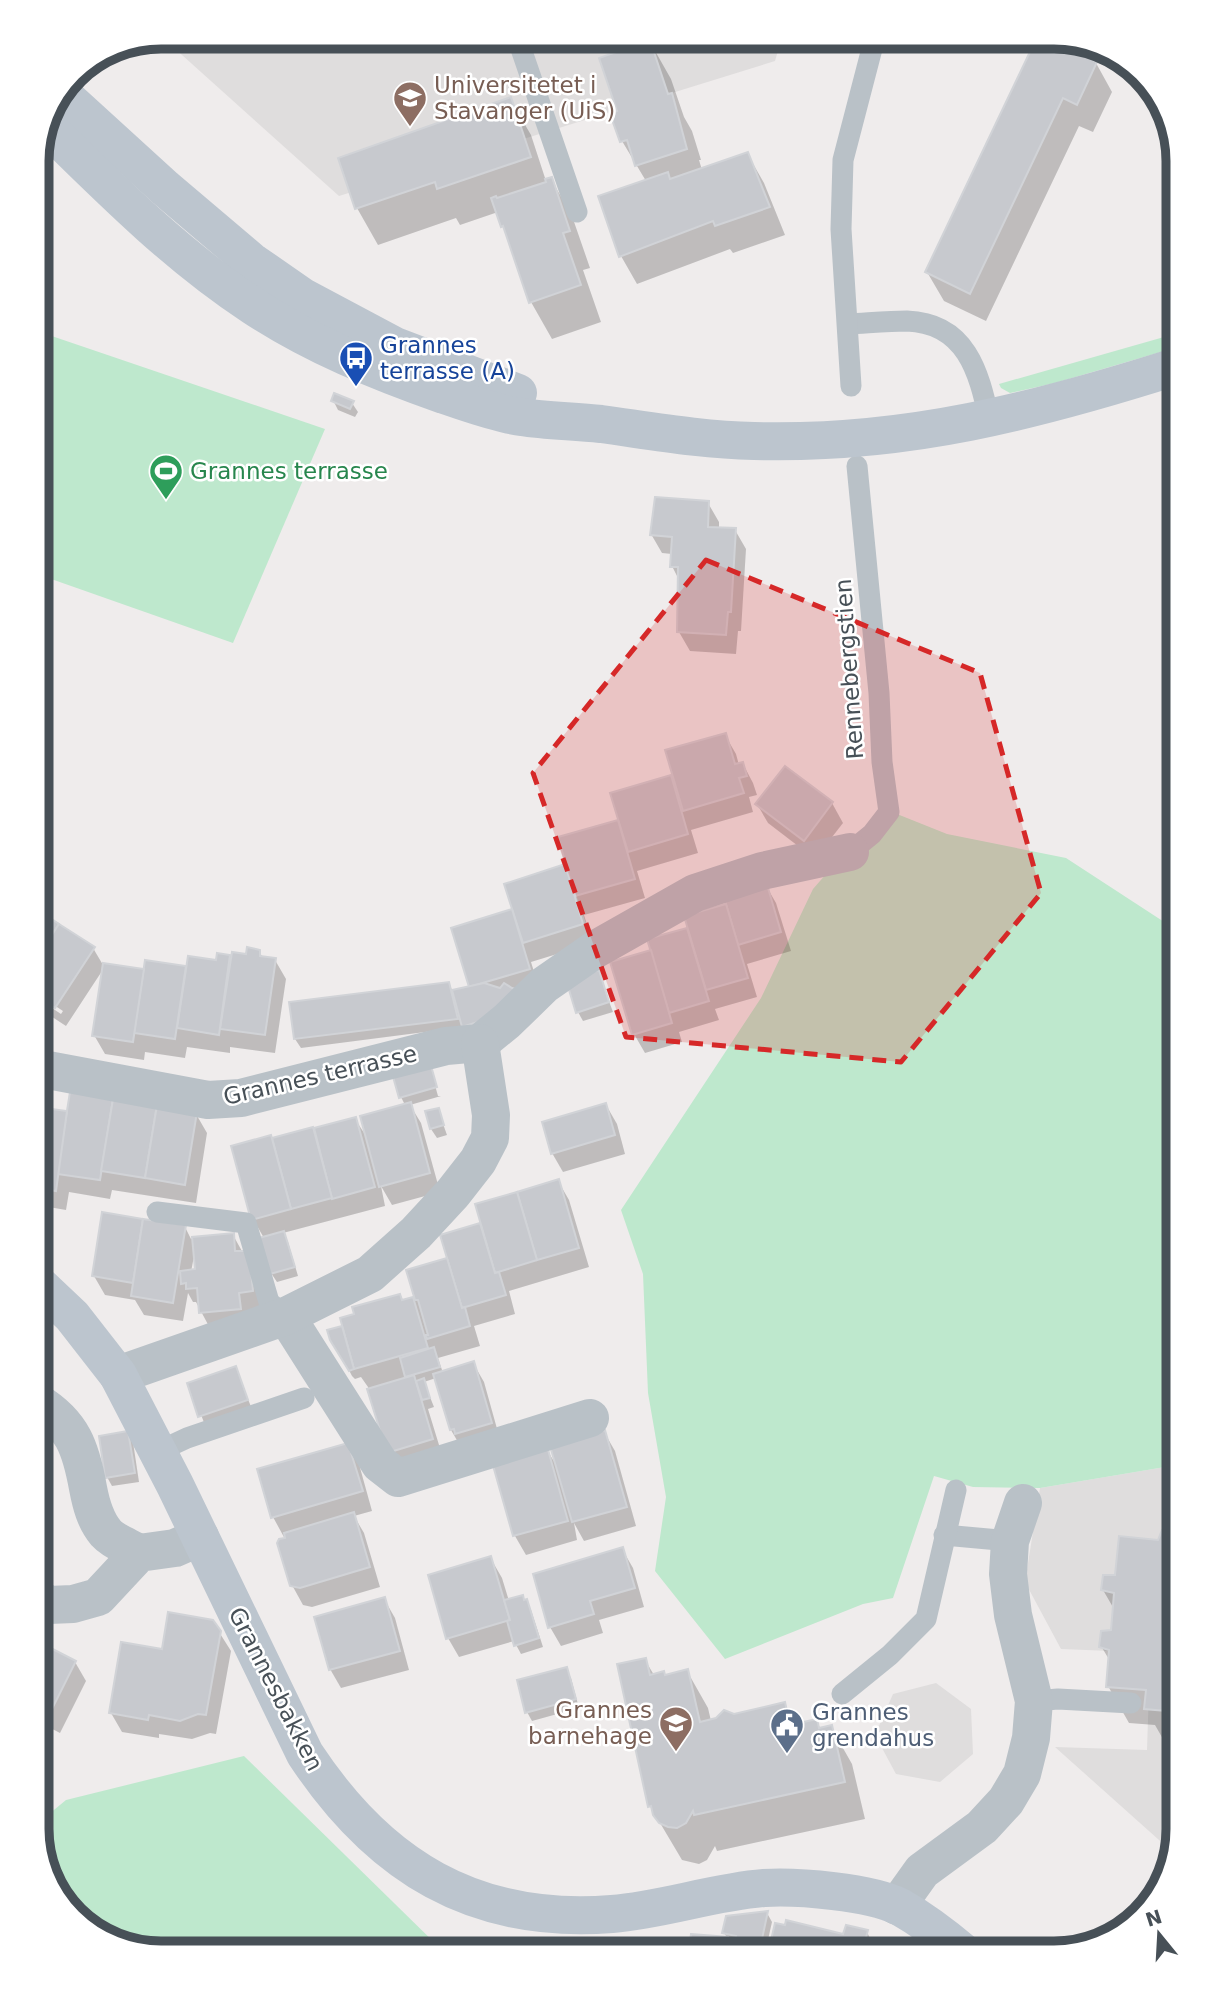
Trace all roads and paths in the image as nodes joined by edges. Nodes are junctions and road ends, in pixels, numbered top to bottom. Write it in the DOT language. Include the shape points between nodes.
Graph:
graph roads {
  1 [pos="521,49"];
  2 [pos="872,49"];
  3 [pos="68,99"];
  4 [pos="53,133"];
  5 [pos="577,212"];
  6 [pos="848,324"];
  7 [pos="1166,370"];
  8 [pos="851,386"];
  9 [pos="989,419"];
  10 [pos="602,425"];
  11 [pos="857,466"];
  12 [pos="850,852"];
  13 [pos="480,1043"];
  14 [pos="49,1070"];
  15 [pos="157,1212"];
  16 [pos="49,1294"];
  17 [pos="286,1316"];
  18 [pos="118,1376"];
  19 [pos="304,1398"];
  20 [pos="49,1409"];
  21 [pos="590,1418"];
  22 [pos="158,1452"];
  23 [pos="956,1490"];
  24 [pos="1023,1503"];
  25 [pos="944,1535"];
  26 [pos="200,1537"];
  27 [pos="1010,1541"];
  28 [pos="139,1553"];
  29 [pos="49,1605"];
  30 [pos="842,1694"];
  31 [pos="1034,1701"];
  32 [pos="1131,1703"];
  33 [pos="897,1906"];
  34 [pos="950,1941"];
  1 -- 5 [label="lane"];
  2 -- 6 [label="lane" via="843,160 841,229"];
  3 -- 10 [label="main road" via="241,253 303,297 395,346"];
  4 -- 10 [label="main road" via="196,264 255,307 315,342 471,404 519,417"];
  6 -- 8 [label="lane"];
  6 -- 9 [label="lane" via="921,323 950,335 972,361"];
  7 -- 9 [label="main road"];
  9 -- 10 [label="main road" via="923,432 810,441 708,438"];
  11 -- 12 [label="lane, Rennebergstien" via="889,812"];
  12 -- 13 [label="street" via="762,870 695,893 544,985"];
  13 -- 14 [label="street, Grannes terrasse" via="446,1046 241,1098 208,1100"];
  13 -- 17 [label="street" via="491,1115 490,1138 478,1161 416,1233 370,1274"];
  15 -- 17 [label="lane" via="246,1223 269,1302"];
  16 -- 18 [label="main road, Grannesbakken" via="72,1316"];
  17 -- 18 [label="street"];
  17 -- 21 [label="street" via="380,1464 398,1478"];
  18 -- 22 [label="main road, Grannesbakken"];
  19 -- 22 [label="lane"];
  20 -- 28 [label="street" via="71,1432 82,1458 94,1515 108,1535"];
  22 -- 26 [label="main road, Grannesbakken"];
  23 -- 25 [label="lane"];
  24 -- 27 [label="street"];
  25 -- 27 [label="lane"];
  25 -- 30 [label="lane" via="926,1619"];
  26 -- 28 [label="street" via="175,1548"];
  26 -- 33 [label="main road, Grannesbakken" via="305,1754 323,1782 383,1846 432,1881 488,1903 547,1914 612,1914 764,1888 827,1890"];
  27 -- 31 [label="street" via="1013,1615"];
  28 -- 29 [label="street" via="98,1597"];
  31 -- 32 [label="lane"];
  31 -- 33 [label="street" via="1022,1774 1006,1801 982,1827 922,1871"];
  33 -- 34 [label="main road, Grannesbakken"];
}
